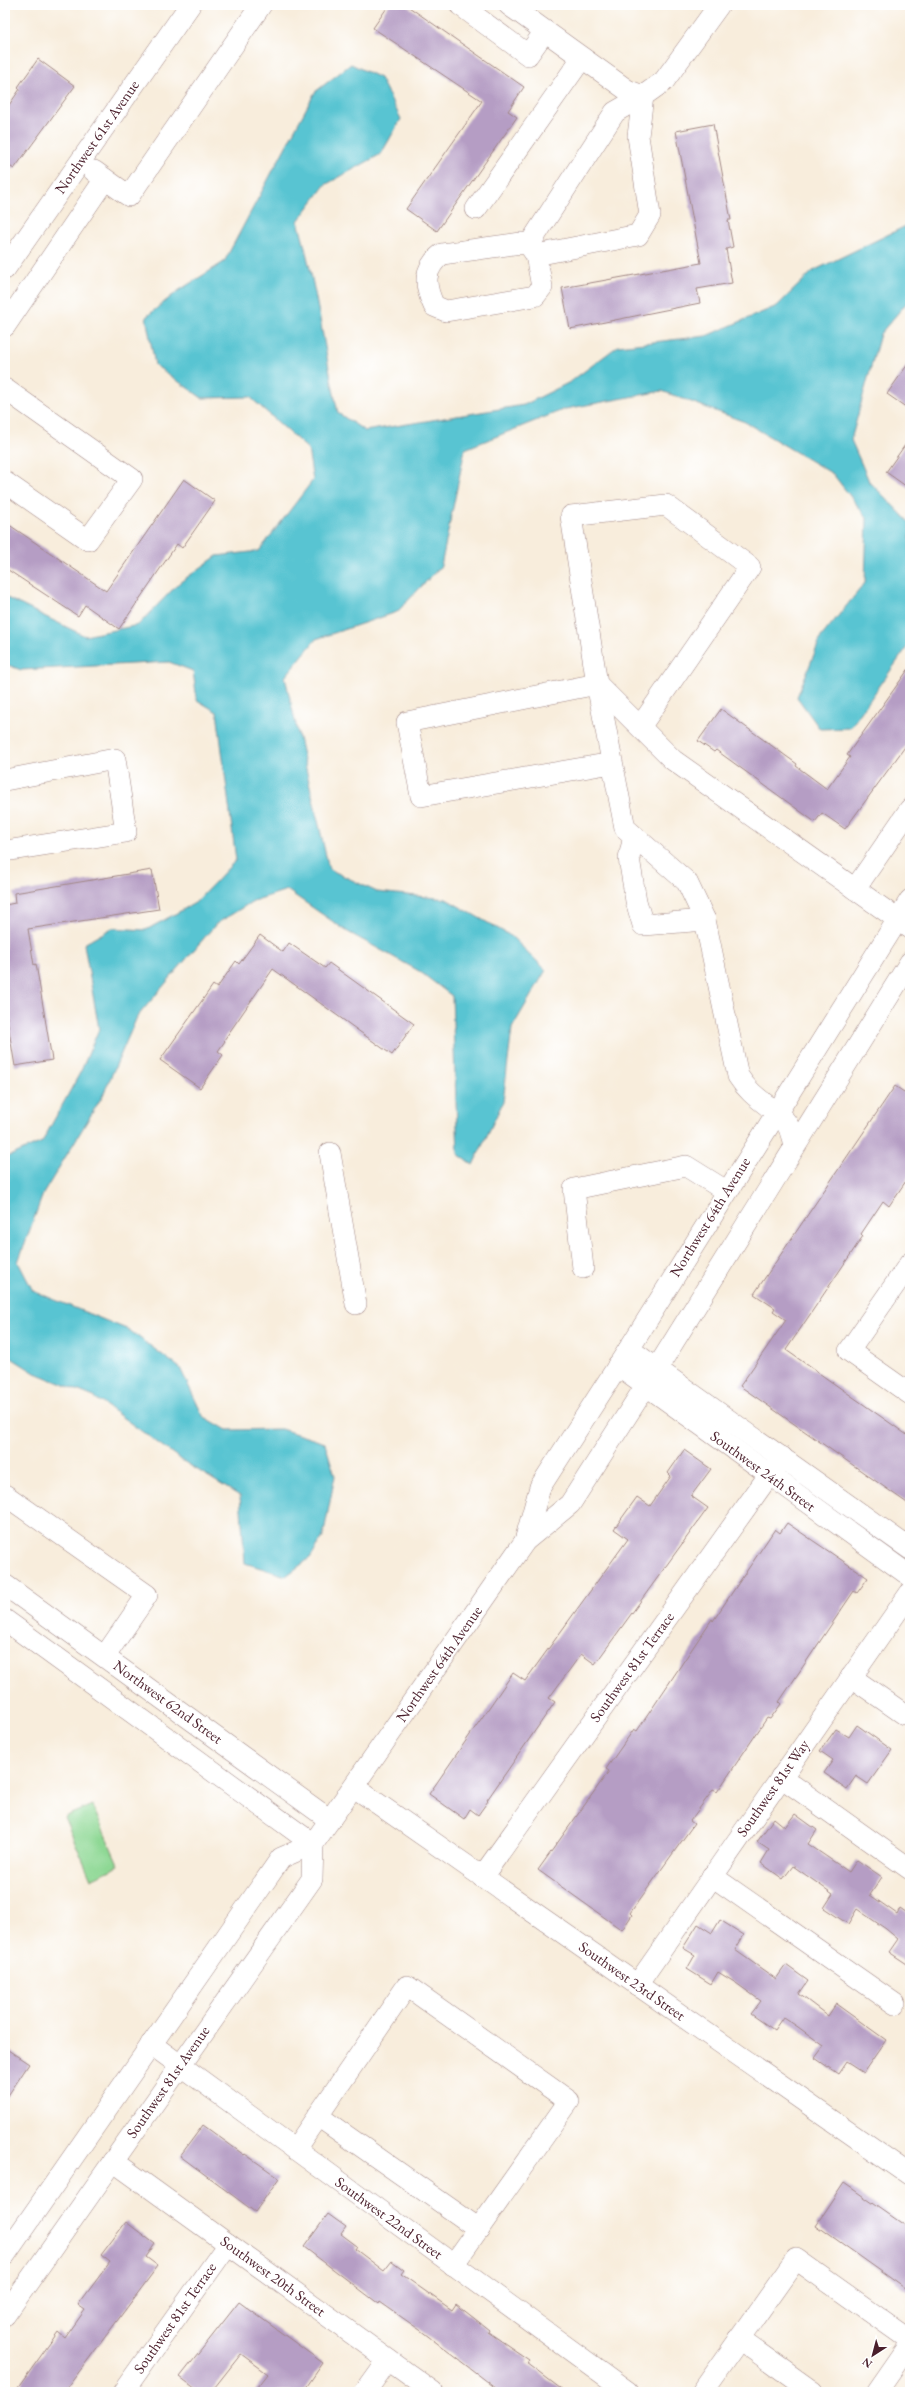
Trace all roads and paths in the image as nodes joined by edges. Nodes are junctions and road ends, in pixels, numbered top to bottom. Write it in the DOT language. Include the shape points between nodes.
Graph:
graph roads {
  1 [pos="190,5"];
  2 [pos="261,5"];
  3 [pos="460,5"];
  4 [pos="509,5"];
  5 [pos="719,5"];
  6 [pos="545,31"];
  7 [pos="582,58"];
  8 [pos="643,96"];
  9 [pos="80,162"];
  10 [pos="105,179"];
  11 [pos="476,209"];
  12 [pos="532,250"];
  13 [pos="5,269"];
  14 [pos="5,326"];
  15 [pos="5,389"];
  16 [pos="5,482"];
  17 [pos="598,684"];
  18 [pos="640,727"];
  19 [pos="612,763"];
  20 [pos="5,780"];
  21 [pos="910,810"];
  22 [pos="634,836"];
  23 [pos="5,851"];
  24 [pos="855,889"];
  25 [pos="910,900"];
  26 [pos="705,920"];
  27 [pos="904,923"];
  28 [pos="910,962"];
  29 [pos="775,1113"];
  30 [pos="794,1148"];
  31 [pos="330,1153"];
  32 [pos="726,1191"];
  33 [pos="910,1263"];
  34 [pos="583,1268"];
  35 [pos="356,1304"];
  36 [pos="624,1357"];
  37 [pos="651,1378"];
  38 [pos="910,1394"];
  39 [pos="782,1457"];
  40 [pos="769,1476"];
  41 [pos="5,1495"];
  42 [pos="525,1541"];
  43 [pos="910,1549"];
  44 [pos="910,1576"];
  45 [pos="5,1585"];
  46 [pos="910,1593"];
  47 [pos="5,1620"];
  48 [pos="104,1656"];
  49 [pos="851,1677"];
  50 [pos="149,1689"];
  51 [pos="111,1697"];
  52 [pos="904,1714"];
  53 [pos="780,1777"];
  54 [pos="354,1787"];
  55 [pos="330,1820"];
  56 [pos="313,1844"];
  57 [pos="910,1869"];
  58 [pos="712,1876"];
  59 [pos="482,1877"];
  60 [pos="637,1985"];
  61 [pos="895,2004"];
  62 [pos="151,2044"];
  63 [pos="179,2065"];
  64 [pos="318,2116"];
  65 [pos="295,2149"];
  66 [pos="113,2161"];
  67 [pos="910,2175"];
  68 [pos="478,2229"];
  69 [pos="228,2244"];
  70 [pos="5,2255"];
  71 [pos="453,2265"];
  72 [pos="5,2315"];
  73 [pos="739,2339"];
  74 [pos="910,2340"];
  75 [pos="910,2343"];
  76 [pos="388,2360"];
  77 [pos="123,2392"];
  78 [pos="365,2392"];
  79 [pos="433,2392"];
  80 [pos="628,2392"];
  81 [pos="702,2392"];
  82 [pos="813,2392"];
  83 [pos="876,2392"];
  1 -- 9 [label="street, Northwest 61st Avenue"];
  2 -- 10 [label="street" via="129,196"];
  3 -- 6 [label="street" via="528,55"];
  4 -- 6 [label="street"];
  5 -- 8 [label="street" via="664,82"];
  6 -- 7 [label="street"];
  7 -- 8 [label="street" via="627,90"];
  7 -- 11 [label="street"];
  8 -- 12 [label="street" via="615,112"];
  8 -- 12 [label="street" via="638,136 650,215 646,225 638,235"];
  9 -- 10 [label="street"];
  9 -- 13 [label="street, Northwest 61st Avenue"];
  10 -- 14 [label="street"];
  12 -- 12 [label="street" via="542,287 535,296 446,311 434,306 428,294 427,271 433,261 442,254 521,242"];
  15 -- 16 [label="street" via="132,479 88,540"];
  17 -- 18 [label="street"];
  17 -- 18 [label="street" via="572,516 666,505 750,567"];
  17 -- 19 [label="street"];
  17 -- 19 [label="street" via="407,722 421,796"];
  18 -- 24 [label="street" via="673,760"];
  19 -- 22 [label="street" via="625,828"];
  20 -- 23 [label="street" via="115,759 126,832"];
  21 -- 24 [label="street"];
  22 -- 26 [label="street" via="687,882"];
  22 -- 26 [label="street" via="629,858 643,925"];
  24 -- 27 [label="street"];
  25 -- 27 [label="street, Northwest 64th Avenue"];
  26 -- 29 [label="street" via="738,1076 747,1091"];
  27 -- 29 [label="street, Northwest 64th Avenue"];
  28 -- 30 [label="street, Northwest 64th Avenue"];
  29 -- 30 [label="street" via="784,1119 791,1133"];
  29 -- 32 [label="street, Northwest 64th Avenue"];
  30 -- 37 [label="street, Northwest 64th Avenue"];
  31 -- 35 [label="street"];
  32 -- 34 [label="street" via="686,1166 574,1189"];
  32 -- 36 [label="street, Northwest 64th Avenue"];
  33 -- 38 [label="street" via="849,1351"];
  36 -- 37 [label="street, Southwest 24th Street"];
  36 -- 42 [label="street, Northwest 64th Avenue" via="540,1487"];
  37 -- 39 [label="street, Southwest 24th Street"];
  37 -- 40 [label="street, Southwest 24th Street"];
  37 -- 42 [label="street, Northwest 64th Avenue" via="570,1504"];
  39 -- 40 [label="street, Southwest 81st Terrace"];
  39 -- 43 [label="street, Southwest 24th Street"];
  40 -- 44 [label="street, Southwest 24th Street"];
  40 -- 59 [label="street, Southwest 81st Terrace"];
  41 -- 48 [label="street" via="147,1595"];
  42 -- 54 [label="street, Northwest 64th Avenue"];
  45 -- 48 [label="street, Northwest 62nd Street"];
  46 -- 49 [label="street, Southwest 81st Way"];
  47 -- 51 [label="street, Northwest 62nd Street"];
  48 -- 50 [label="street, Northwest 62nd Street"];
  49 -- 52 [label="street"];
  49 -- 53 [label="street, Southwest 81st Way"];
  50 -- 51 [label="street" via="130,1698"];
  50 -- 55 [label="street, Northwest 62nd Street"];
  51 -- 56 [label="street, Northwest 62nd Street"];
  53 -- 57 [label="street"];
  53 -- 58 [label="street, Southwest 81st Way"];
  54 -- 55 [label="street"];
  54 -- 59 [label="street, Southwest 23rd Street"];
  55 -- 56 [label="street"];
  56 -- 62 [label="street" via="281,1858"];
  56 -- 63 [label="street, Southwest 81st Avenue" via="312,1878"];
  58 -- 60 [label="street, Southwest 81st Way"];
  58 -- 61 [label="street"];
  59 -- 60 [label="street, Southwest 23rd Street"];
  60 -- 67 [label="street, Southwest 23rd Street"];
  62 -- 63 [label="street, Southwest 22nd Street"];
  62 -- 70 [label="street"];
  63 -- 65 [label="street, Southwest 22nd Street"];
  63 -- 66 [label="street, Southwest 81st Avenue"];
  64 -- 65 [label="street"];
  64 -- 68 [label="street"];
  64 -- 68 [label="street" via="407,1986 569,2101"];
  65 -- 71 [label="street, Southwest 22nd Street"];
  66 -- 69 [label="street, Southwest 20th Street"];
  66 -- 72 [label="street, Southwest 81st Avenue"];
  68 -- 71 [label="street"];
  69 -- 76 [label="street, Southwest 20th Street"];
  69 -- 77 [label="street, Southwest 81st Terrace"];
  71 -- 80 [label="street, Southwest 22nd Street"];
  73 -- 74 [label="street" via="796,2259"];
  73 -- 81 [label="street"];
  73 -- 82 [label="street"];
  75 -- 83 [label="street"];
  76 -- 78 [label="street"];
  76 -- 79 [label="street, Southwest 20th Street"];
}
